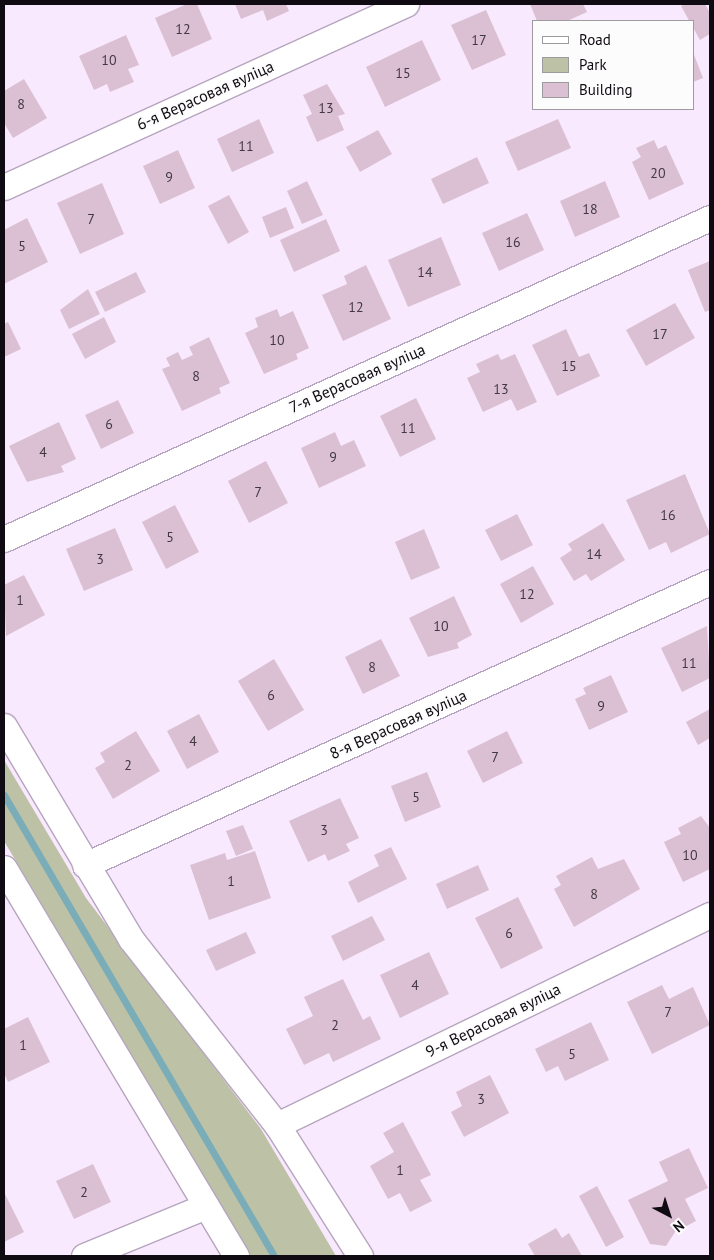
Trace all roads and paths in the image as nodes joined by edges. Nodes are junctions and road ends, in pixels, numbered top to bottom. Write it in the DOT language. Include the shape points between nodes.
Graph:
graph roads {
  1 [pos="406,4"];
  2 [pos="4,187"];
  3 [pos="710,218"];
  4 [pos="4,539"];
  5 [pos="710,582"];
  6 [pos="6,736"];
  7 [pos="85,865"];
  8 [pos="4,868"];
  9 [pos="710,915"];
  10 [pos="276,1125"];
  11 [pos="206,1206"];
  12 [pos="84,1256"];
  13 [pos="236,1256"];
  14 [pos="360,1256"];
  1 -- 2 [label="street, 6-я Верасовая вуліца"];
  3 -- 4 [label="street, 7-я Верасовая вуліца"];
  5 -- 7 [label="street, 8-я Верасовая вуліца"];
  6 -- 7 [label="street"];
  7 -- 10 [label="street" via="131,939"];
  8 -- 11 [label="street"];
  9 -- 10 [label="street, 9-я Верасовая вуліца"];
  10 -- 14 [label="street"];
  11 -- 12 [label="street"];
  11 -- 13 [label="street"];
}
